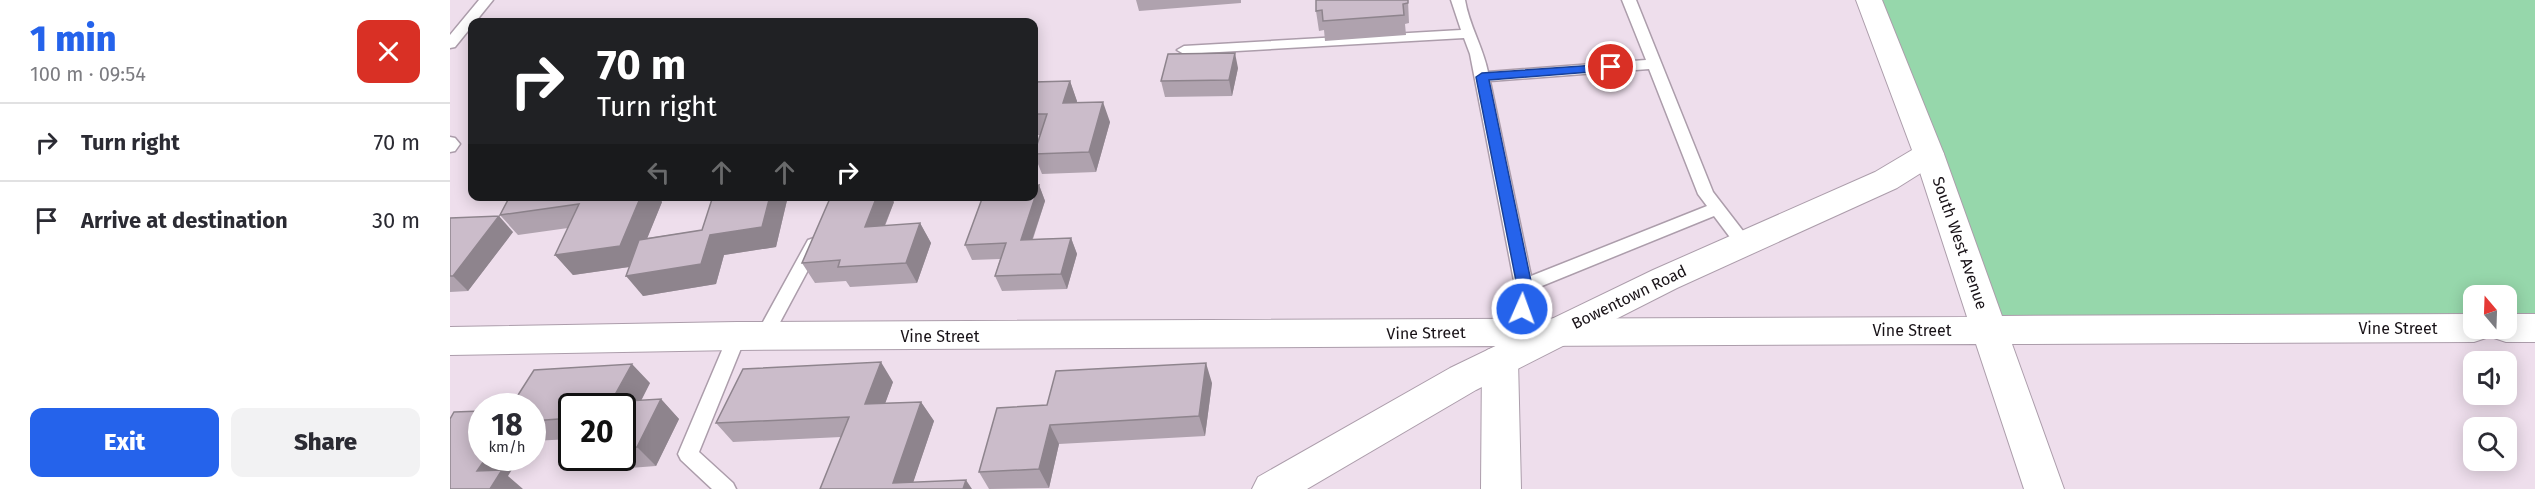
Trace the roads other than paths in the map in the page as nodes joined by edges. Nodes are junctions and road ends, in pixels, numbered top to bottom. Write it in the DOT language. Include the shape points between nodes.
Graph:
graph roads {
  1 [pos="486,0"];
  2 [pos="1458,0"];
  3 [pos="1629,0"];
  4 [pos="1869,0"];
  5 [pos="471,18"];
  6 [pos="468,22"];
  7 [pos="1468,34"];
  8 [pos="450,44"];
  9 [pos="1184,50"];
  10 [pos="1653,64"];
  11 [pos="1482,77"];
  12 [pos="450,142"];
  13 [pos="450,147"];
  14 [pos="1929,154"];
  15 [pos="1716,209"];
  16 [pos="823,226"];
  17 [pos="1744,244"];
  18 [pos="1524,286"];
  19 [pos="2463,328"];
  20 [pos="2517,328"];
  21 [pos="2535,328"];
  22 [pos="1989,330"];
  23 [pos="1556,332"];
  24 [pos="751,336"];
  25 [pos="450,341"];
  26 [pos="1510,346"];
  27 [pos="726,489"];
  28 [pos="1272,489"];
  29 [pos="1501,489"];
  30 [pos="2044,489"];
  1 -- 5 [label="lane"];
  2 -- 7 [label="lane"];
  3 -- 10 [label="lane"];
  4 -- 14 [label="street, South West Avenue"];
  6 -- 8 [label="lane"];
  7 -- 9 [label="lane"];
  7 -- 11 [label="lane"];
  10 -- 11 [label="lane"];
  10 -- 15 [label="lane" via="1706,194"];
  11 -- 18 [label="lane"];
  12 -- 13 [label="lane"];
  14 -- 17 [label="street, Bowentown Road" via="1886,180"];
  14 -- 22 [label="street, South West Avenue"];
  15 -- 17 [label="lane"];
  15 -- 18 [label="lane"];
  16 -- 24 [label="lane"];
  17 -- 23 [label="street, Bowentown Road"];
  18 -- 26 [label="lane"];
  19 -- 22 [label="street, Vine Street"];
  20 -- 21 [label="street"];
  22 -- 23 [label="street, Vine Street"];
  22 -- 30 [label="street, South West Avenue"];
  23 -- 26 [label="street, Vine Street"];
  24 -- 25 [label="street, Vine Street"];
  24 -- 26 [label="street, Vine Street"];
  24 -- 27 [label="lane" via="688,454"];
  26 -- 28 [label="street" via="1463,379"];
  26 -- 29 [label="street"];
}
